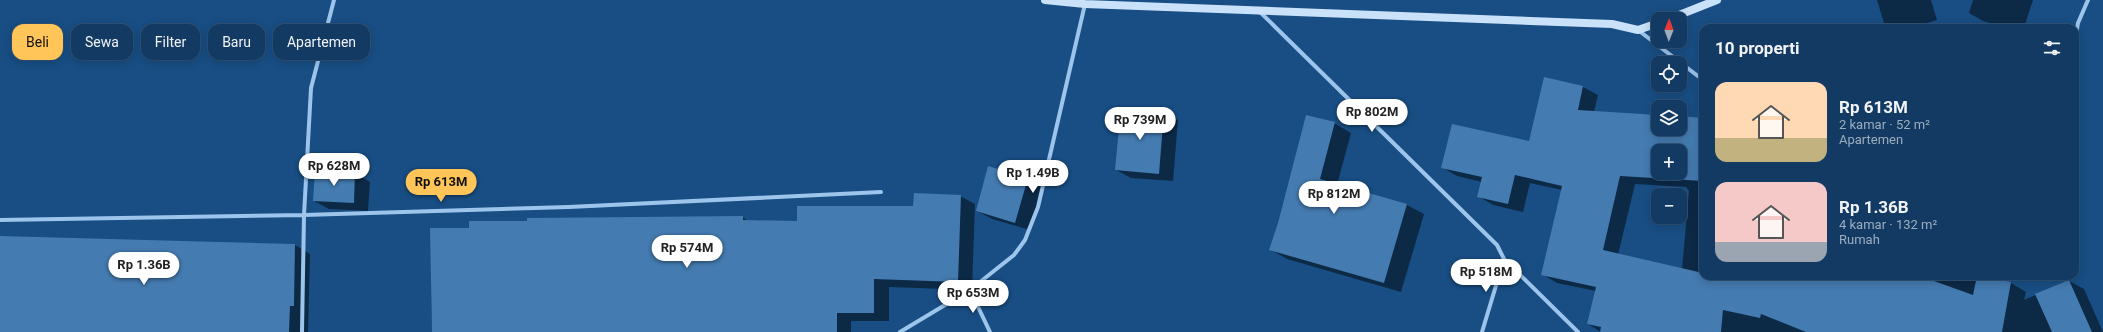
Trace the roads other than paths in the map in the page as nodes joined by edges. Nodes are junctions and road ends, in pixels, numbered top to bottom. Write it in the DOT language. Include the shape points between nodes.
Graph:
graph roads {
  1 [pos="334,0"];
  2 [pos="1045,0"];
  3 [pos="1717,0"];
  4 [pos="2088,0"];
  5 [pos="1085,4"];
  6 [pos="1258,10"];
  7 [pos="1687,12"];
  8 [pos="2078,24"];
  9 [pos="1651,25"];
  10 [pos="1638,30"];
  11 [pos="1699,77"];
  12 [pos="881,192"];
  13 [pos="304,215"];
  14 [pos="0,220"];
  15 [pos="1504,259"];
  16 [pos="970,290"];
  17 [pos="302,332"];
  18 [pos="900,332"];
  19 [pos="990,332"];
  20 [pos="1482,332"];
  21 [pos="1578,332"];
  1 -- 13 [label="street" via="311,88"];
  2 -- 5 [label="street"];
  3 -- 7 [label="street"];
  4 -- 8 [label="street"];
  5 -- 6 [label="street"];
  5 -- 16 [label="street" via="1032,224 1014,255"];
  6 -- 10 [label="street" via="1612,24"];
  6 -- 15 [label="street" via="1497,245"];
  9 -- 10 [label="street"];
  10 -- 11 [label="street"];
  12 -- 13 [label="street" via="569,207"];
  13 -- 14 [label="street"];
  13 -- 17 [label="street"];
  15 -- 20 [label="street"];
  15 -- 21 [label="street"];
  16 -- 18 [label="street"];
  16 -- 19 [label="street"];
}
